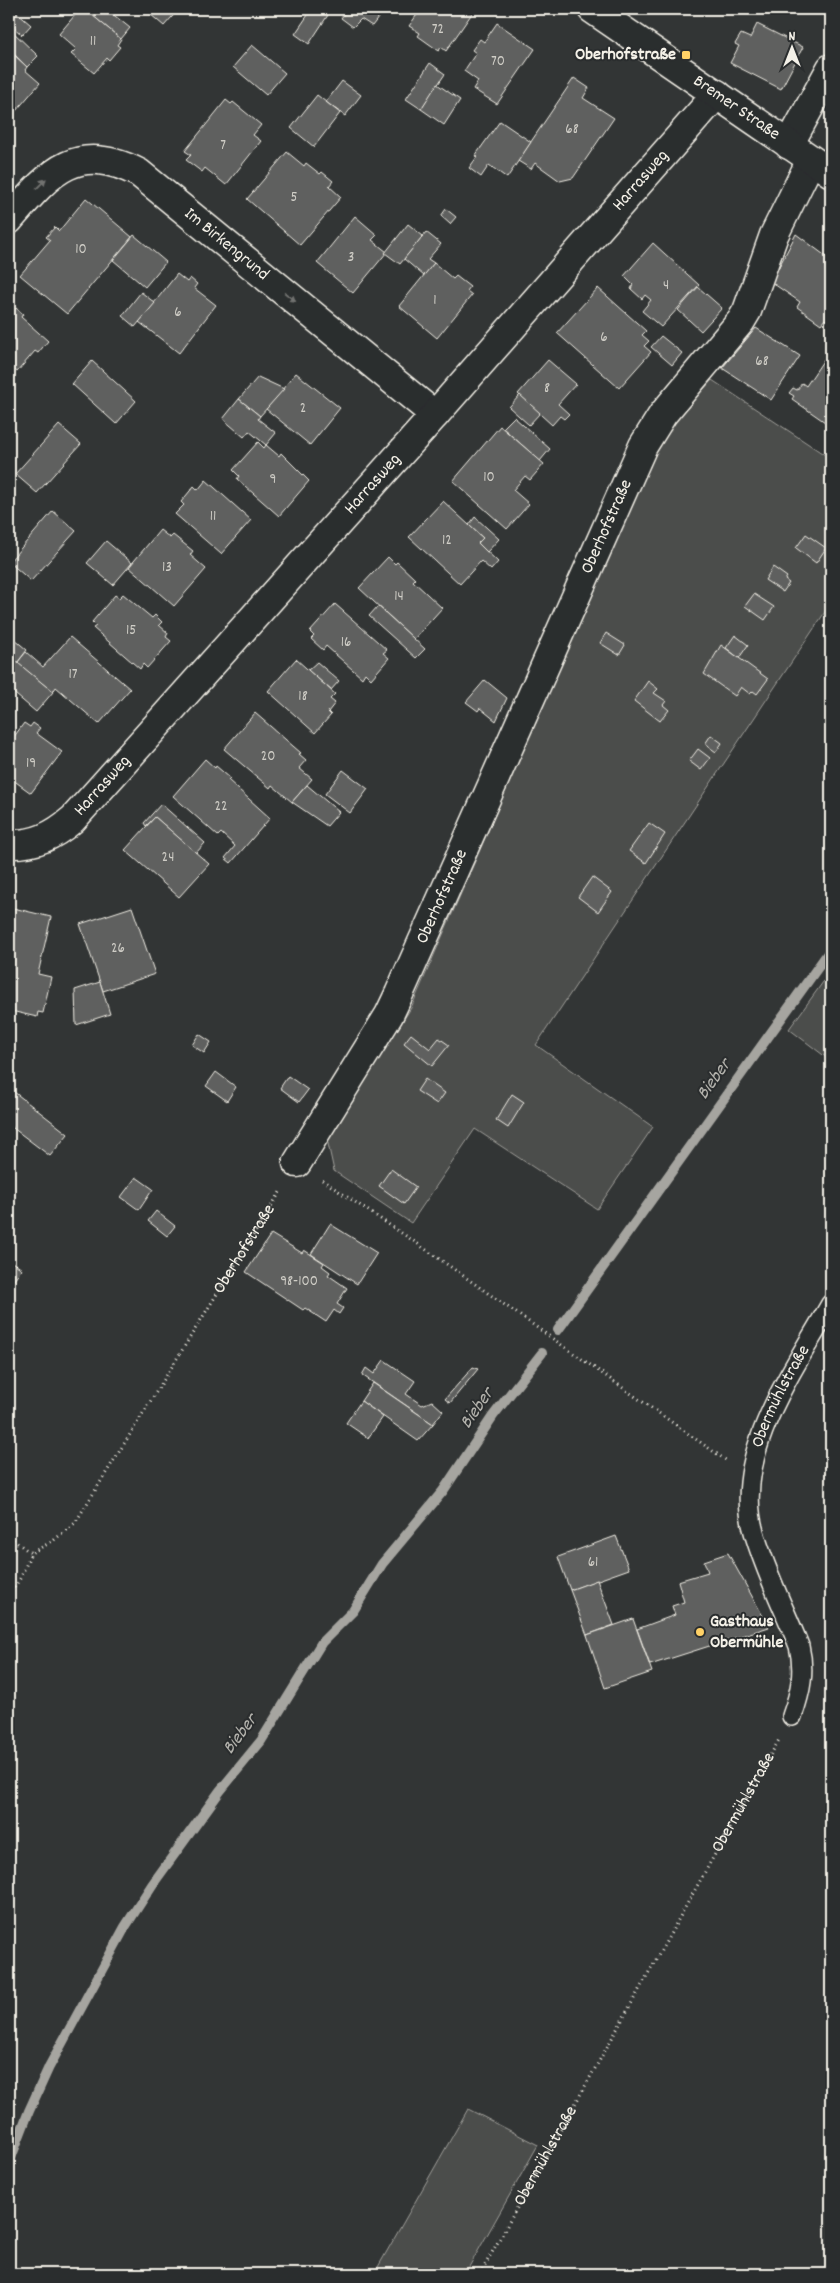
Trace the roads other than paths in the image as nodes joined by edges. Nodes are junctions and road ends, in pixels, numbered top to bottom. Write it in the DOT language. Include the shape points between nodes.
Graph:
graph roads {
  1 [pos="592,9"];
  2 [pos="831,68"];
  3 [pos="717,94"];
  4 [pos="810,159"];
  5 [pos="9,220"];
  6 [pos="435,415"];
  7 [pos="9,844"];
  8 [pos="297,1164"];
  9 [pos="831,1304"];
  10 [pos="792,1716"];
  1 -- 3 [label="street, Bremer Straße"];
  2 -- 4 [label="street, Oberhofstraße"];
  3 -- 4 [label="street, Bremer Straße"];
  3 -- 6 [label="street, Harrasweg"];
  4 -- 8 [label="street, Oberhofstraße" via="770,244 747,311 663,414 643,446 389,1016"];
  5 -- 6 [label="street, Im Birkengrund, one-way" via="41,183 70,163 100,161 127,167 139,173"];
  6 -- 7 [label="street, Harrasweg" via="73,820 48,838 20,845"];
  9 -- 10 [label="lane, Obermühlstraße" via="772,1409 750,1477 754,1532 802,1660 800,1692"];
}
